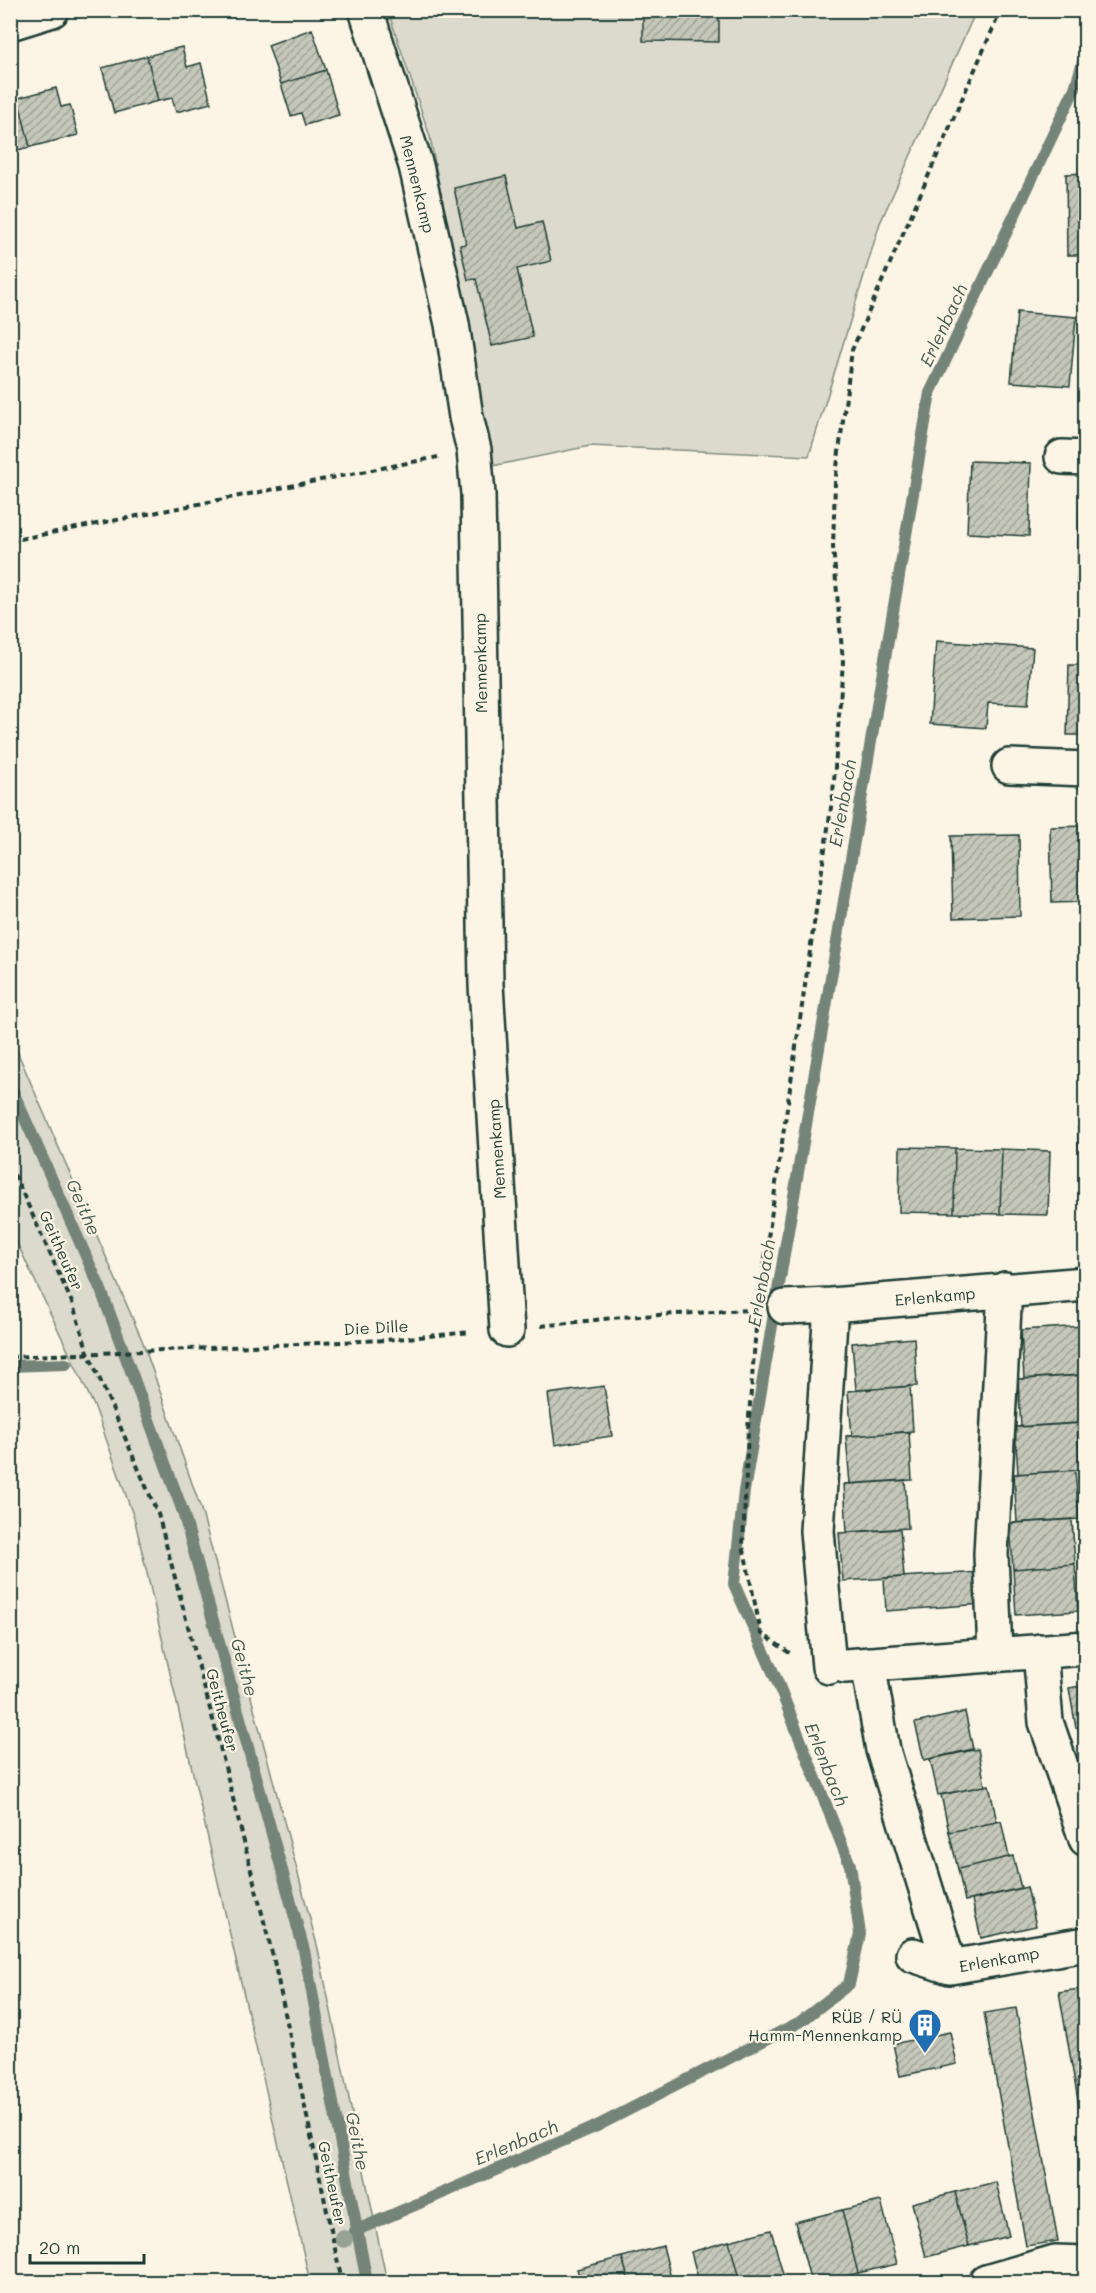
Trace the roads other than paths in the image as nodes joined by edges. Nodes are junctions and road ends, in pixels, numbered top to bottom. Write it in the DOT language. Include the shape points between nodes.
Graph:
graph roads {
  1 [pos="52,10"];
  2 [pos="366,10"];
  3 [pos="10,23"];
  4 [pos="1009,766"];
  5 [pos="1086,768"];
  6 [pos="1086,1284"];
  7 [pos="1005,1289"];
  8 [pos="768,1305"];
  9 [pos="831,1305"];
  10 [pos="507,1330"];
  11 [pos="1086,1648"];
  12 [pos="1040,1651"];
  13 [pos="995,1654"];
  14 [pos="867,1664"];
  15 [pos="1086,1839"];
  16 [pos="1086,1944"];
  17 [pos="913,1955"];
  18 [pos="950,1967"];
  19 [pos="1086,2263"];
  20 [pos="986,2283"];
  1 -- 3 [label="street"];
  2 -- 10 [label="street, Mennenkamp" via="416,166 452,324 474,450 478,494 486,985"];
  4 -- 5 [label="street"];
  6 -- 7 [label="street, Erlenkamp"];
  7 -- 9 [label="street, Erlenkamp"];
  7 -- 13 [label="street" via="991,1554"];
  8 -- 9 [label="street, Erlenkamp"];
  9 -- 14 [label="street" via="817,1531 821,1669"];
  11 -- 12 [label="street"];
  12 -- 13 [label="street"];
  12 -- 15 [label="street" via="1046,1722"];
  13 -- 14 [label="street"];
  14 -- 18 [label="street" via="883,1750"];
  16 -- 18 [label="street, Erlenkamp"];
  17 -- 18 [label="street, Erlenkamp"];
  19 -- 20 [label="street" via="1055,2262"];
}
